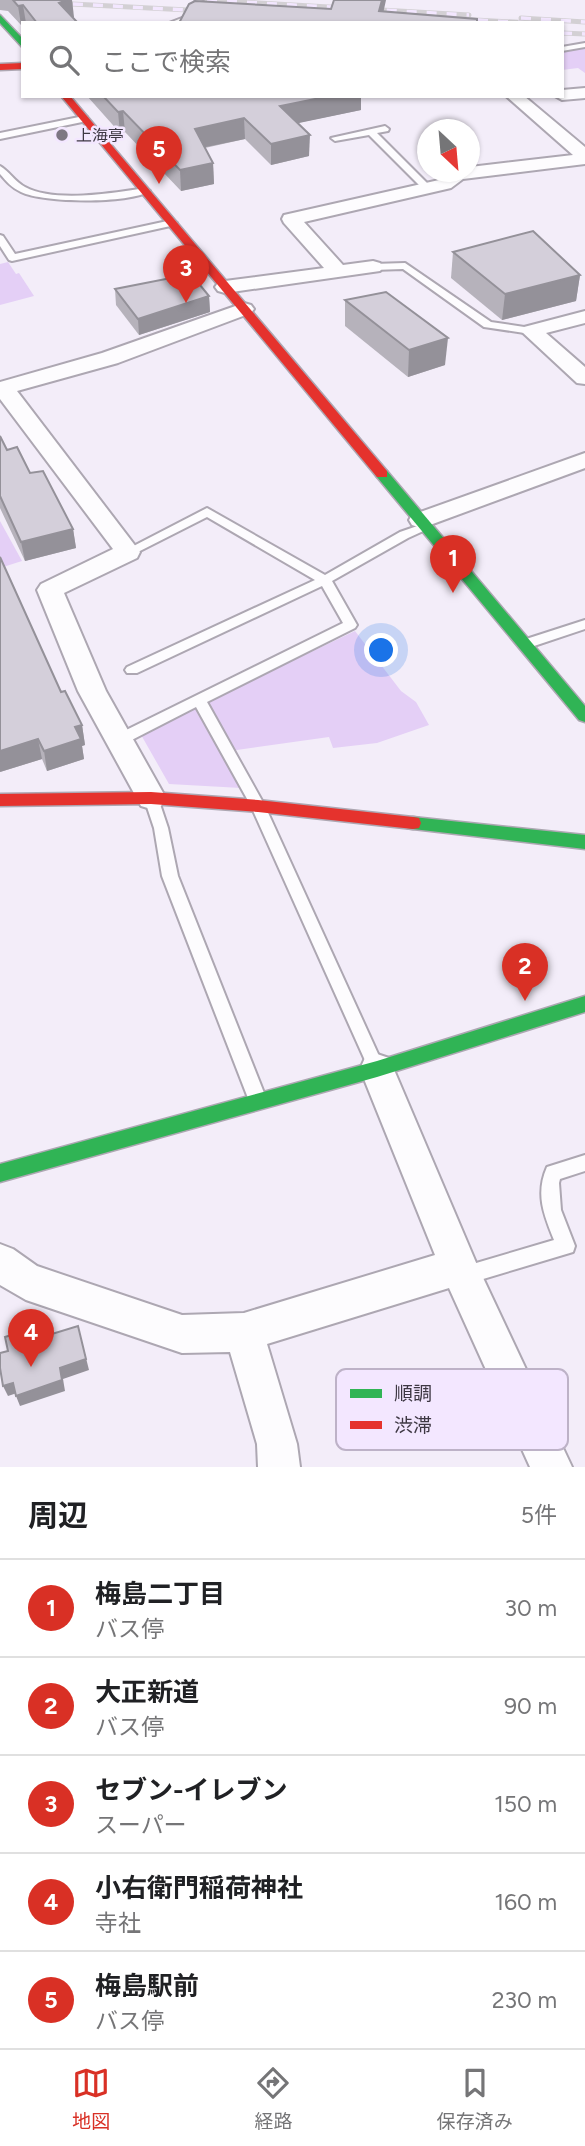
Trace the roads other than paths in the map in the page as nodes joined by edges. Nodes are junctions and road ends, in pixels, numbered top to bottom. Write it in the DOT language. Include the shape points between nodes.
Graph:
graph roads {
  1 [pos="199,1"];
  2 [pos="0,18"];
  3 [pos="180,21"];
  4 [pos="21,43"];
  5 [pos="585,45"];
  6 [pos="564,49"];
  7 [pos="21,66"];
  8 [pos="0,67"];
  9 [pos="585,93"];
  10 [pos="564,95"];
  11 [pos="67,98"];
  12 [pos="516,98"];
  13 [pos="84,118"];
  14 [pos="385,129"];
  15 [pos="371,132"];
  16 [pos="0,136"];
  17 [pos="335,138"];
  18 [pos="582,150"];
  19 [pos="0,169"];
  20 [pos="427,188"];
  21 [pos="145,191"];
  22 [pos="172,223"];
  23 [pos="0,238"];
  24 [pos="373,267"];
  25 [pos="338,272"];
  26 [pos="225,286"];
  27 [pos="244,309"];
  28 [pos="585,317"];
  29 [pos="531,331"];
  30 [pos="585,378"];
  31 [pos="2,389"];
  32 [pos="585,460"];
  33 [pos="424,524"];
  34 [pos="128,552"];
  35 [pos="325,580"];
  36 [pos="585,624"];
  37 [pos="525,645"];
  38 [pos="132,670"];
  39 [pos="199,700"];
  40 [pos="585,716"];
  41 [pos="117,741"];
  42 [pos="151,799"];
  43 [pos="0,800"];
  44 [pos="258,806"];
  45 [pos="585,842"];
  46 [pos="585,1004"];
  47 [pos="377,1069"];
  48 [pos="259,1103"];
  49 [pos="585,1163"];
  50 [pos="0,1173"];
  51 [pos="0,1262"];
  52 [pos="461,1271"];
  53 [pos="244,1332"];
  54 [pos="506,1369"];
  55 [pos="543,1450"];
  56 [pos="279,1467"];
  57 [pos="551,1467"];
  1 -- 3 [label="lane" via="190,18"];
  2 -- 4 [label="street"];
  5 -- 6 [label="lane"];
  7 -- 8 [label="street"];
  9 -- 10 [label="street"];
  11 -- 13 [label="street"];
  12 -- 18 [label="street"];
  13 -- 16 [label="lane"];
  13 -- 21 [label="street"];
  14 -- 15 [label="lane"];
  15 -- 17 [label="lane"];
  15 -- 20 [label="lane"];
  18 -- 20 [label="street" via="458,174 445,184"];
  19 -- 21 [label="lane" via="25,191 43,194"];
  20 -- 25 [label="street" via="291,219"];
  21 -- 22 [label="street"];
  22 -- 23 [label="lane" via="12,258"];
  22 -- 26 [label="street"];
  24 -- 25 [label="street"];
  24 -- 29 [label="lane" via="405,266 488,325"];
  25 -- 26 [label="street"];
  26 -- 27 [label="street"];
  27 -- 31 [label="street" via="110,358"];
  27 -- 33 [label="street"];
  28 -- 29 [label="street"];
  29 -- 30 [label="street"];
  31 -- 34 [label="street"];
  32 -- 33 [label="street"];
  33 -- 35 [label="lane"];
  33 -- 37 [label="street"];
  34 -- 35 [label="lane" via="207,512"];
  34 -- 41 [label="street" via="50,590"];
  35 -- 38 [label="lane"];
  35 -- 39 [label="lane" via="350,625"];
  36 -- 37 [label="lane"];
  37 -- 40 [label="street"];
  39 -- 41 [label="lane"];
  39 -- 44 [label="lane"];
  41 -- 42 [label="street"];
  42 -- 43 [label="street"];
  42 -- 44 [label="street"];
  42 -- 48 [label="lane" via="170,876"];
  44 -- 45 [label="street"];
  44 -- 47 [label="lane"];
  46 -- 47 [label="street"];
  47 -- 48 [label="street"];
  47 -- 52 [label="street"];
  48 -- 50 [label="street"];
  49 -- 52 [label="lane" via="553,1173 547,1188 566,1246"];
  51 -- 53 [label="street" via="26,1281 182,1334"];
  52 -- 53 [label="street"];
  52 -- 54 [label="street"];
  53 -- 56 [label="street" via="278,1444"];
  55 -- 57 [label="street"];
}
